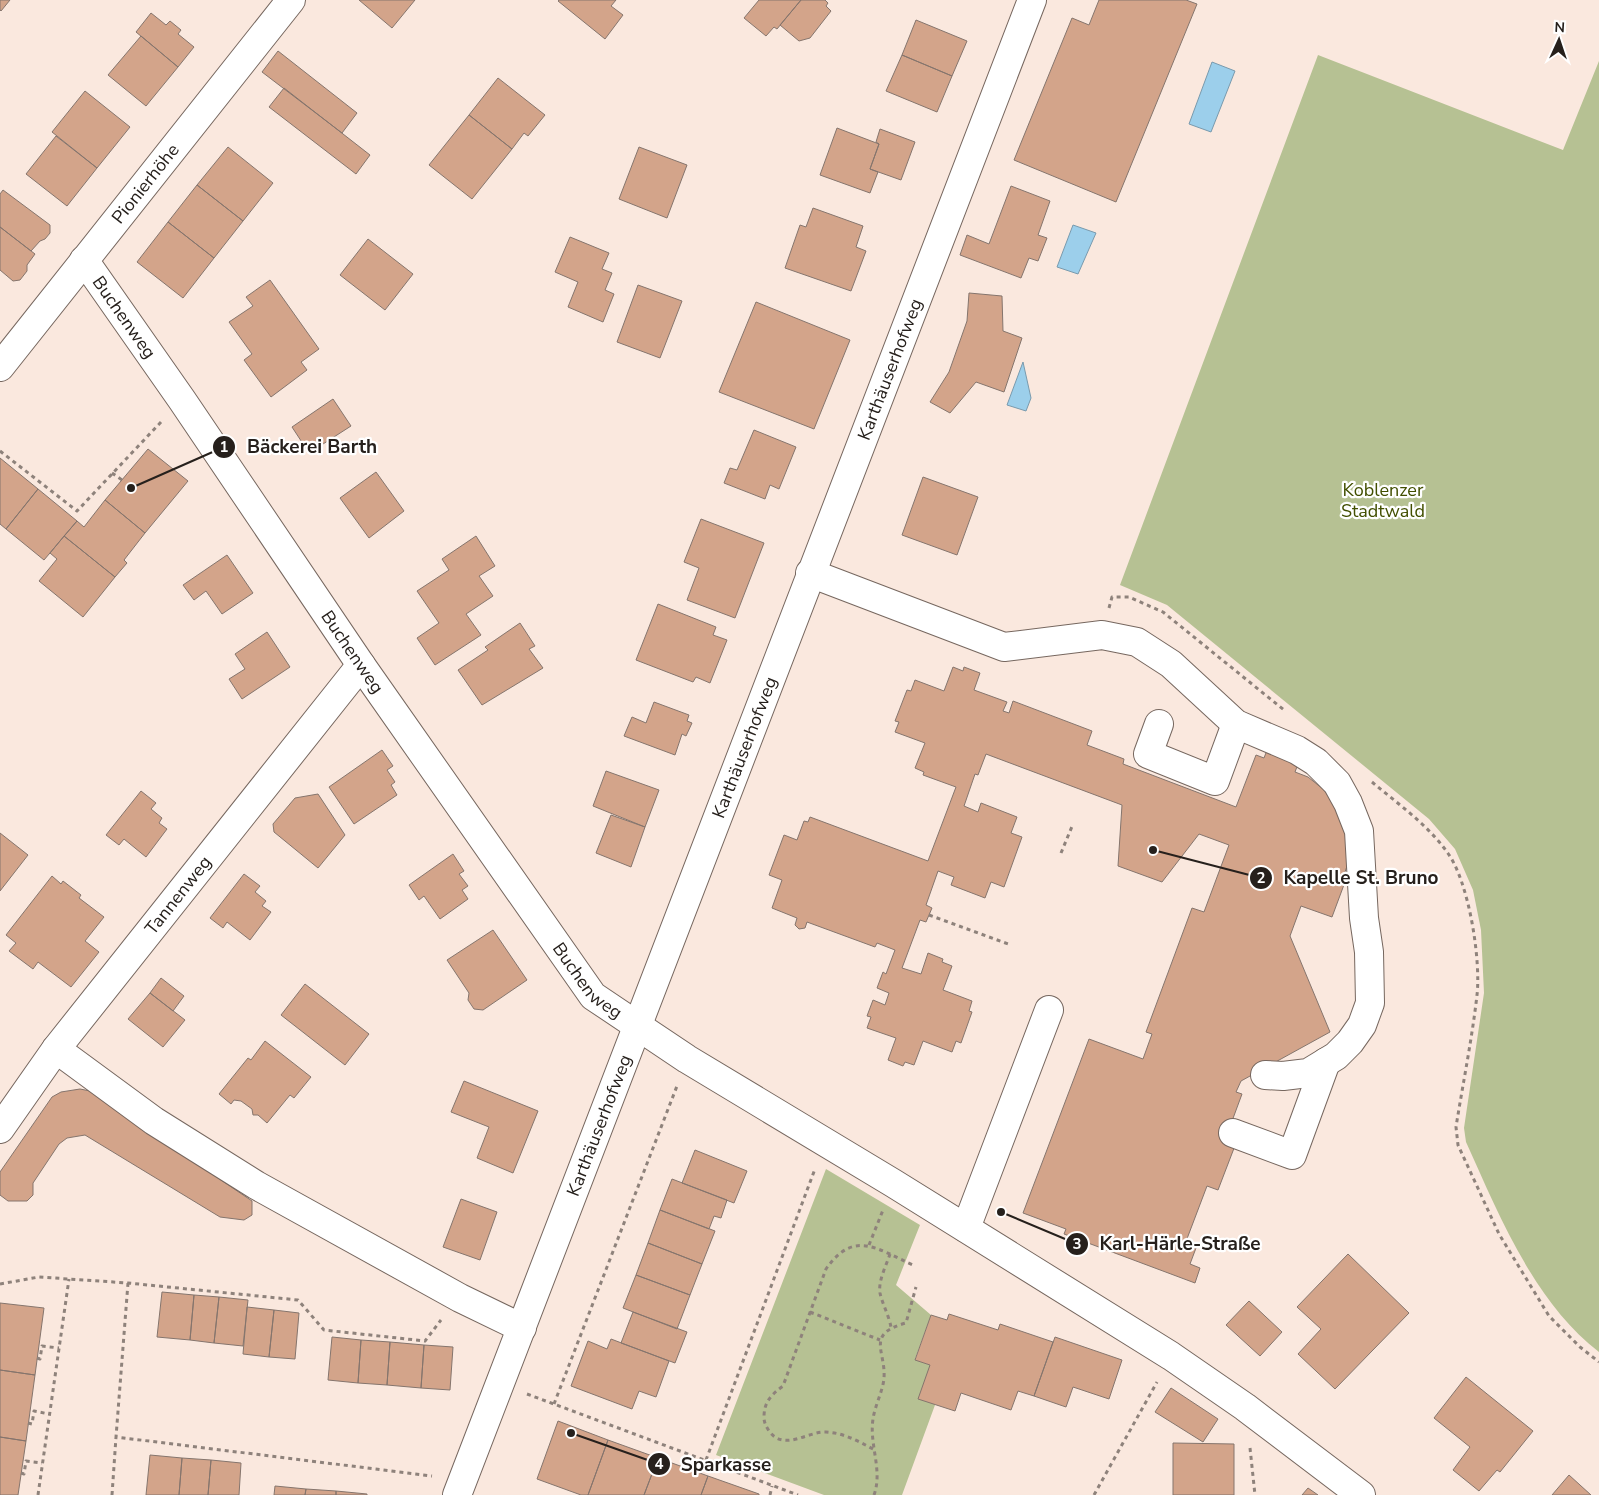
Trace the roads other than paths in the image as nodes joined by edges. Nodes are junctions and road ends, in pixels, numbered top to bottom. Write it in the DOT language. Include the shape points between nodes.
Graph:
graph roads {
  1 [pos="291,0"];
  2 [pos="1032,0"];
  3 [pos="84,260"];
  4 [pos="0,367"];
  5 [pos="810,573"];
  6 [pos="361,665"];
  7 [pos="1159,724"];
  8 [pos="1236,724"];
  9 [pos="1049,1010"];
  10 [pos="638,1027"];
  11 [pos="56,1049"];
  12 [pos="1326,1062"];
  13 [pos="1265,1075"];
  14 [pos="0,1129"];
  15 [pos="1233,1133"];
  16 [pos="966,1228"];
  17 [pos="522,1328"];
  18 [pos="460,1488"];
  19 [pos="1361,1495"];
  1 -- 3 [label="street, Pionierhöhe"];
  2 -- 5 [label="street, Karthäuserhofweg"];
  3 -- 4 [label="street, Pionierhöhe"];
  3 -- 6 [label="street, Buchenweg"];
  5 -- 8 [label="street" via="1004,647 1102,635 1137,642 1172,664"];
  5 -- 10 [label="street, Karthäuserhofweg"];
  6 -- 10 [label="street, Buchenweg" via="593,996"];
  6 -- 11 [label="street, Tannenweg"];
  7 -- 8 [label="street" via="1148,754 1215,780"];
  8 -- 12 [label="street" via="1297,750 1316,762 1337,783 1359,831 1370,961 1370,1002 1362,1025 1350,1042"];
  9 -- 16 [label="street"];
  10 -- 16 [label="street, Buchenweg"];
  10 -- 17 [label="street, Karthäuserhofweg"];
  11 -- 14 [label="street, Tannenweg"];
  11 -- 17 [label="street" via="154,1121 256,1184 460,1298"];
  12 -- 13 [label="street" via="1308,1073"];
  12 -- 15 [label="street" via="1292,1155"];
  16 -- 19 [label="street, Buchenweg" via="1171,1356 1245,1407"];
  17 -- 18 [label="street, Karthäuserhofweg"];
}
